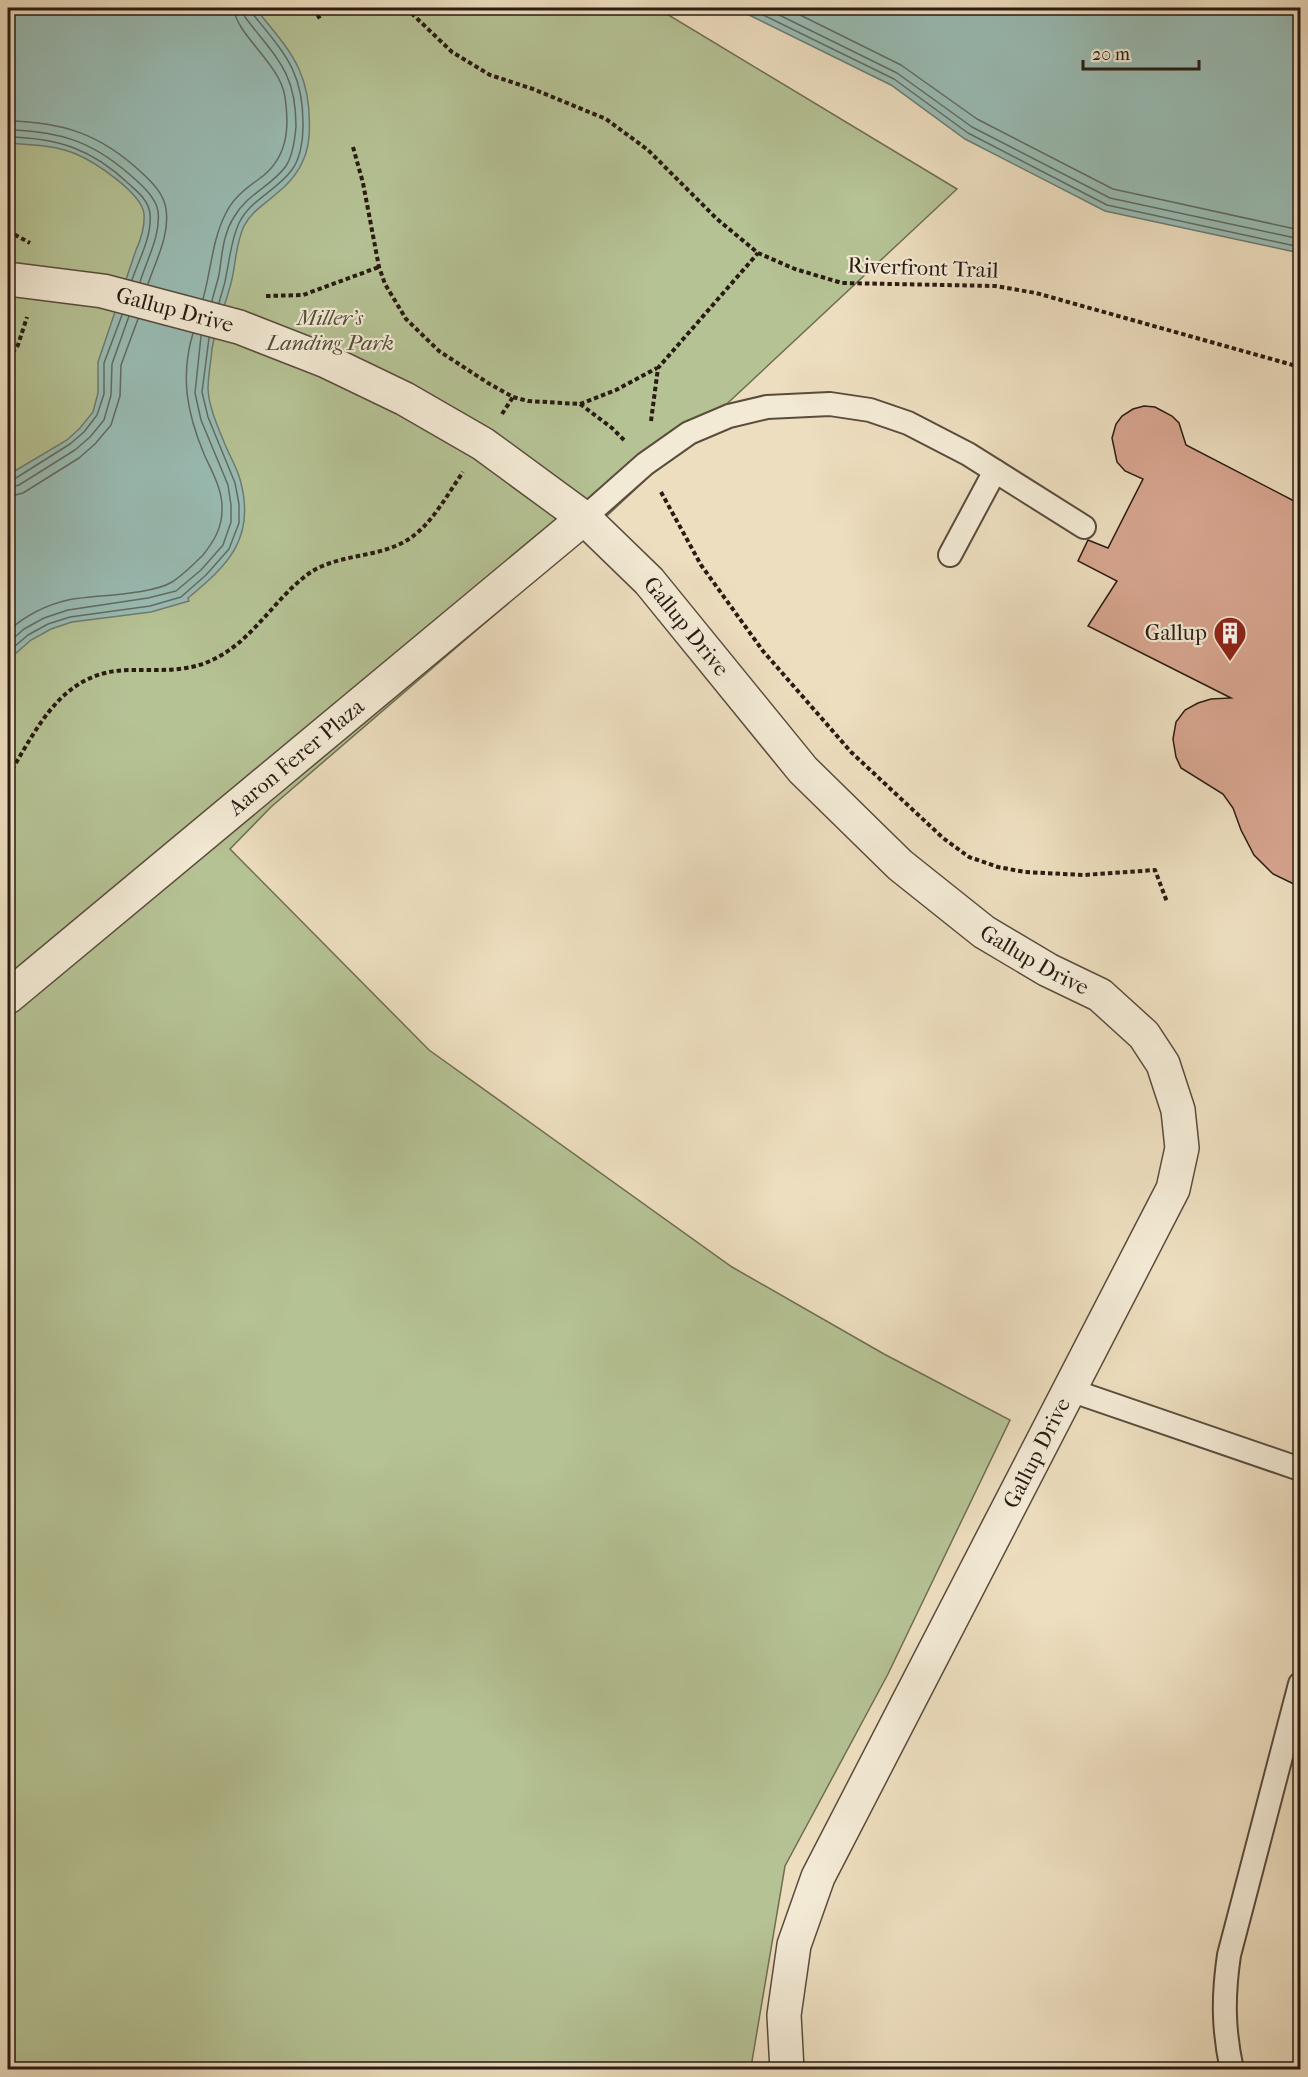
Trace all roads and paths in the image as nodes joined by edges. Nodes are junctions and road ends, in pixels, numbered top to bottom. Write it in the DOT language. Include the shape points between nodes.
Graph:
graph roads {
  1 [pos="314,8"];
  2 [pos="406,8"];
  3 [pos="320,19"];
  4 [pos="353,147"];
  5 [pos="759,253"];
  6 [pos="379,267"];
  7 [pos="8,279"];
  8 [pos="258,295"];
  9 [pos="1300,367"];
  10 [pos="658,368"];
  11 [pos="513,397"];
  12 [pos="580,404"];
  13 [pos="483,444"];
  14 [pos="645,464"];
  15 [pos="995,471"];
  16 [pos="584,518"];
  17 [pos="1084,527"];
  18 [pos="950,555"];
  19 [pos="8,776"];
  20 [pos="1167,902"];
  21 [pos="8,997"];
  22 [pos="1070,1390"];
  23 [pos="1300,1469"];
  24 [pos="1300,1684"];
  25 [pos="787,2070"];
  26 [pos="1232,2070"];
  1 -- 3 [label="path"];
  2 -- 5 [label="path, Riverfront Trail" via="452,52 490,75 606,119 648,150 717,219"];
  4 -- 6 [label="path"];
  5 -- 9 [label="path, Riverfront Trail" via="842,283 994,286 1036,293"];
  5 -- 10 [label="path"];
  6 -- 8 [label="path" via="303,295"];
  6 -- 11 [label="path" via="414,327 439,351"];
  7 -- 13 [label="street, Gallup Drive" via="103,291 239,327 405,399"];
  10 -- 12 [label="path"];
  10 -- 14 [label="path"];
  11 -- 12 [label="path"];
  11 -- 13 [label="path"];
  12 -- 14 [label="path" via="612,428"];
  13 -- 16 [label="street, Gallup Drive"];
  13 -- 19 [label="path" via="423,529 389,549 324,564 304,577 234,648 193,667 119,670 74,686 52,706"];
  14 -- 15 [label="lane" via="689,433 729,416 767,407 830,404 870,410 908,423"];
  14 -- 16 [label="lane"];
  14 -- 20 [label="path" via="701,565 764,651 851,752 943,838 969,857 1025,872 1084,875 1155,870"];
  15 -- 17 [label="lane"];
  15 -- 18 [label="lane"];
  16 -- 21 [label="street, Aaron Ferer Plaza"];
  16 -- 22 [label="street, Gallup Drive" via="649,581 803,770 900,865 984,932 1100,995 1144,1035 1163,1064 1178,1110 1182,1148 1173,1190"];
  22 -- 23 [label="lane"];
  22 -- 25 [label="street, Gallup Drive" via="818,1877 794,1945 784,2015"];
  24 -- 26 [label="lane" via="1230,1955 1224,2016"];
}
